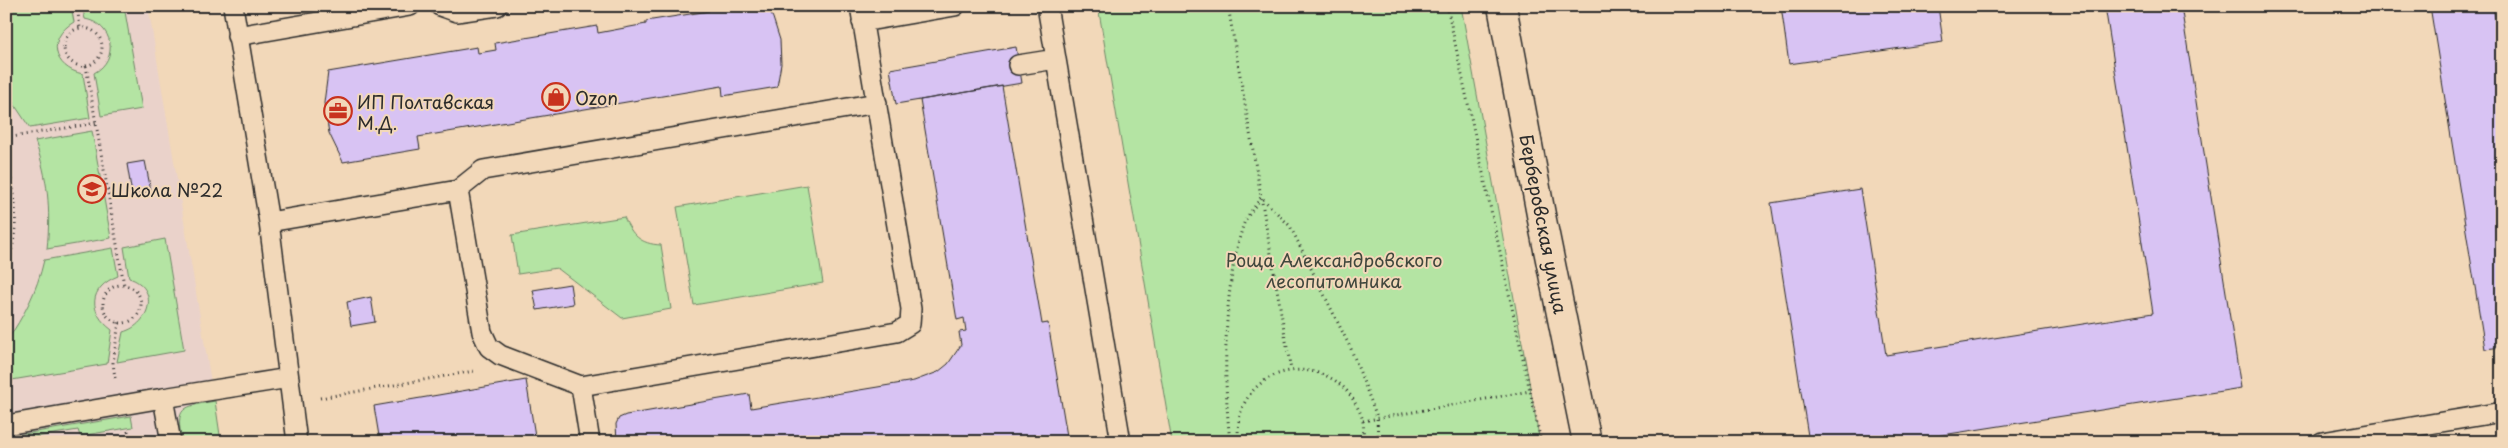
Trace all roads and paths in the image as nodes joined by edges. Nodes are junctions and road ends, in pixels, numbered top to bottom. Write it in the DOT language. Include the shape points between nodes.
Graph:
graph roads {
  1 [pos="77,6"];
  2 [pos="233,6"];
  3 [pos="410,6"];
  4 [pos="440,6"];
  5 [pos="497,6"];
  6 [pos="955,6"];
  7 [pos="1047,6"];
  8 [pos="1228,6"];
  9 [pos="1447,6"];
  10 [pos="1502,6"];
  11 [pos="861,14"];
  12 [pos="80,28"];
  13 [pos="238,36"];
  14 [pos="1056,59"];
  15 [pos="1018,65"];
  16 [pos="86,66"];
  17 [pos="877,103"];
  18 [pos="96,123"];
  19 [pos="6,138"];
  20 [pos="6,160"];
  21 [pos="458,190"];
  22 [pos="1261,197"];
  23 [pos="270,222"];
  24 [pos="6,270"];
  25 [pos="124,285"];
  26 [pos="119,322"];
  27 [pos="520,363"];
  28 [pos="1290,370"];
  29 [pos="289,378"];
  30 [pos="115,380"];
  31 [pos="581,386"];
  32 [pos="1530,391"];
  33 [pos="163,398"];
  34 [pos="292,402"];
  35 [pos="2502,412"];
  36 [pos="1378,417"];
  37 [pos="1363,421"];
  38 [pos="6,425"];
  39 [pos="171,442"];
  40 [pos="297,442"];
  41 [pos="590,442"];
  42 [pos="1121,442"];
  43 [pos="1230,442"];
  44 [pos="1238,442"];
  45 [pos="1363,442"];
  46 [pos="1378,442"];
  47 [pos="1541,442"];
  48 [pos="1587,442"];
  49 [pos="2322,442"];
  1 -- 12 [label="path"];
  2 -- 13 [label="lane"];
  3 -- 13 [label="lane"];
  4 -- 5 [label="lane" via="457,12"];
  6 -- 11 [label="lane"];
  7 -- 14 [label="lane"];
  8 -- 22 [label="path"];
  9 -- 32 [label="path"];
  10 -- 48 [label="street, Берберовская улица"];
  11 -- 17 [label="lane"];
  12 -- 16 [label="path" via="65,40 64,50 76,65"];
  12 -- 16 [label="path" via="90,29 102,44 102,54 96,62"];
  13 -- 23 [label="lane"];
  14 -- 15 [label="lane"];
  14 -- 42 [label="lane"];
  16 -- 18 [label="path"];
  17 -- 21 [label="lane" via="483,170"];
  17 -- 31 [label="lane" via="911,309 910,324 897,332"];
  18 -- 19 [label="path"];
  18 -- 25 [label="path"];
  20 -- 24 [label="path" via="16,206 14,243"];
  21 -- 23 [label="lane"];
  21 -- 27 [label="lane" via="482,332 488,347"];
  22 -- 28 [label="path"];
  22 -- 36 [label="path" via="1290,226 1351,349"];
  22 -- 43 [label="path" via="1244,224 1233,272 1225,370"];
  23 -- 29 [label="lane"];
  25 -- 26 [label="path" via="137,292 141,301 140,311 134,319"];
  25 -- 26 [label="path" via="109,288 103,297 102,307 106,316"];
  26 -- 30 [label="path" via="113,363"];
  27 -- 31 [label="lane"];
  27 -- 34 [label="path"];
  28 -- 37 [label="path" via="1324,374 1338,382 1350,394"];
  28 -- 44 [label="path" via="1271,376 1244,404 1238,423"];
  29 -- 33 [label="lane"];
  29 -- 34 [label="lane"];
  31 -- 41 [label="lane"];
  32 -- 36 [label="path"];
  32 -- 47 [label="path"];
  33 -- 38 [label="lane"];
  33 -- 39 [label="lane"];
  34 -- 40 [label="lane"];
  35 -- 49 [label="lane"];
  36 -- 37 [label="path"];
  36 -- 46 [label="path"];
  37 -- 45 [label="path"];
}
